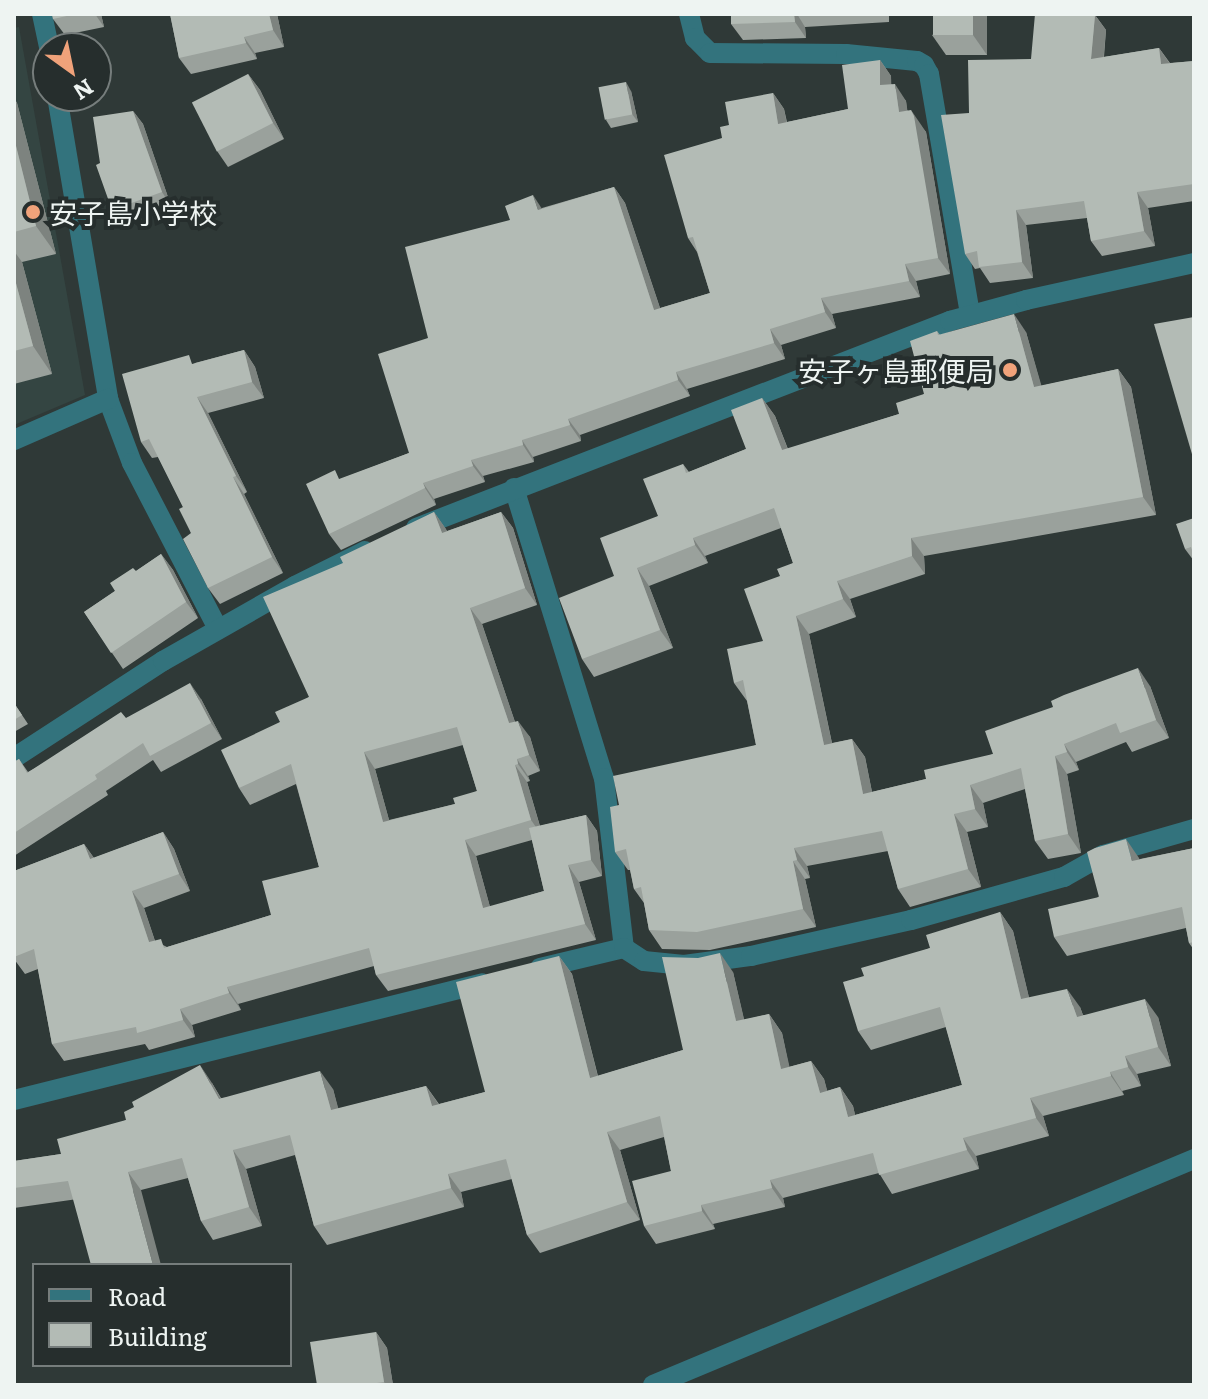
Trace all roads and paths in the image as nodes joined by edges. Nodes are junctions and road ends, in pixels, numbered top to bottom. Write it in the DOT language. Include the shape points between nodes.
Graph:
graph roads {
  1 [pos="689,14"];
  2 [pos="60,112"];
  3 [pos="1194,263"];
  4 [pos="970,315"];
  5 [pos="108,399"];
  6 [pos="14,440"];
  7 [pos="514,488"];
  8 [pos="218,629"];
  9 [pos="14,758"];
  10 [pos="1194,829"];
  11 [pos="624,948"];
  12 [pos="14,1100"];
  13 [pos="1194,1159"];
  14 [pos="653,1385"];
  1 -- 4 [label="street" via="695,38 710,53 846,54 924,65"];
  2 -- 5 [label="street"];
  3 -- 4 [label="street"];
  4 -- 7 [label="street"];
  5 -- 6 [label="street"];
  5 -- 8 [label="street" via="132,463"];
  7 -- 8 [label="street" via="390,539"];
  7 -- 11 [label="street" via="604,778"];
  8 -- 9 [label="street"];
  10 -- 11 [label="street" via="1103,855 1049,881 911,920 751,956 684,965 644,961"];
  11 -- 12 [label="street"];
  13 -- 14 [label="street"];
}
